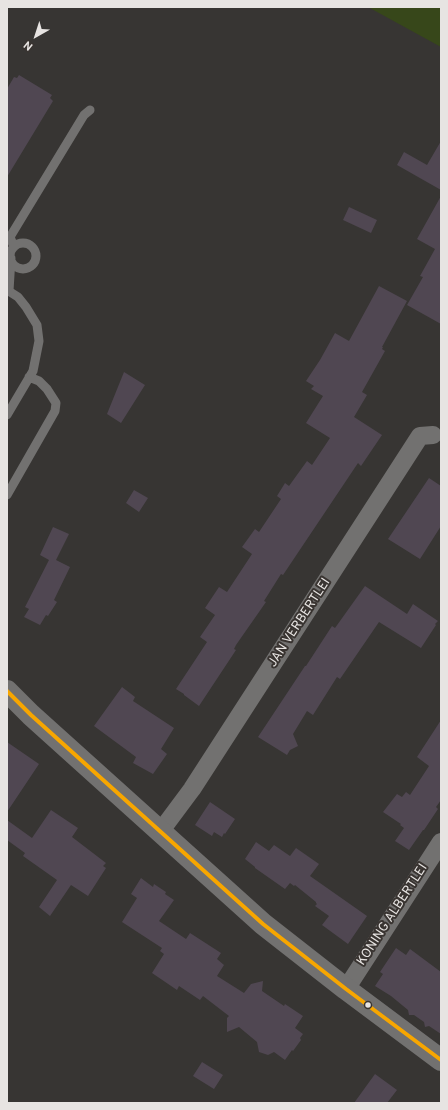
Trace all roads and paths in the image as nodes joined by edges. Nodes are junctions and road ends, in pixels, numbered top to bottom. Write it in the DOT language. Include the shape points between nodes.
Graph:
graph roads {
  1 [pos="90,110"];
  2 [pos="8,291"];
  3 [pos="30,377"];
  4 [pos="7,415"];
  5 [pos="438,432"];
  6 [pos="7,495"];
  7 [pos="7,691"];
  8 [pos="160,832"];
  9 [pos="441,842"];
  10 [pos="346,989"];
  11 [pos="441,1060"];
  1 -- 2 [label="lane" via="84,115 10,237 12,251"];
  2 -- 3 [label="lane" via="18,297 37,325 39,341"];
  3 -- 4 [label="lane"];
  3 -- 6 [label="lane" via="47,389 56,403 56,411"];
  5 -- 8 [label="street, JAN VERBERTLEI" via="420,436 192,789"];
  7 -- 8 [label="street"];
  8 -- 10 [label="street" via="264,924"];
  9 -- 10 [label="street, KONING ALBERTLEI"];
  10 -- 11 [label="street"];
}
